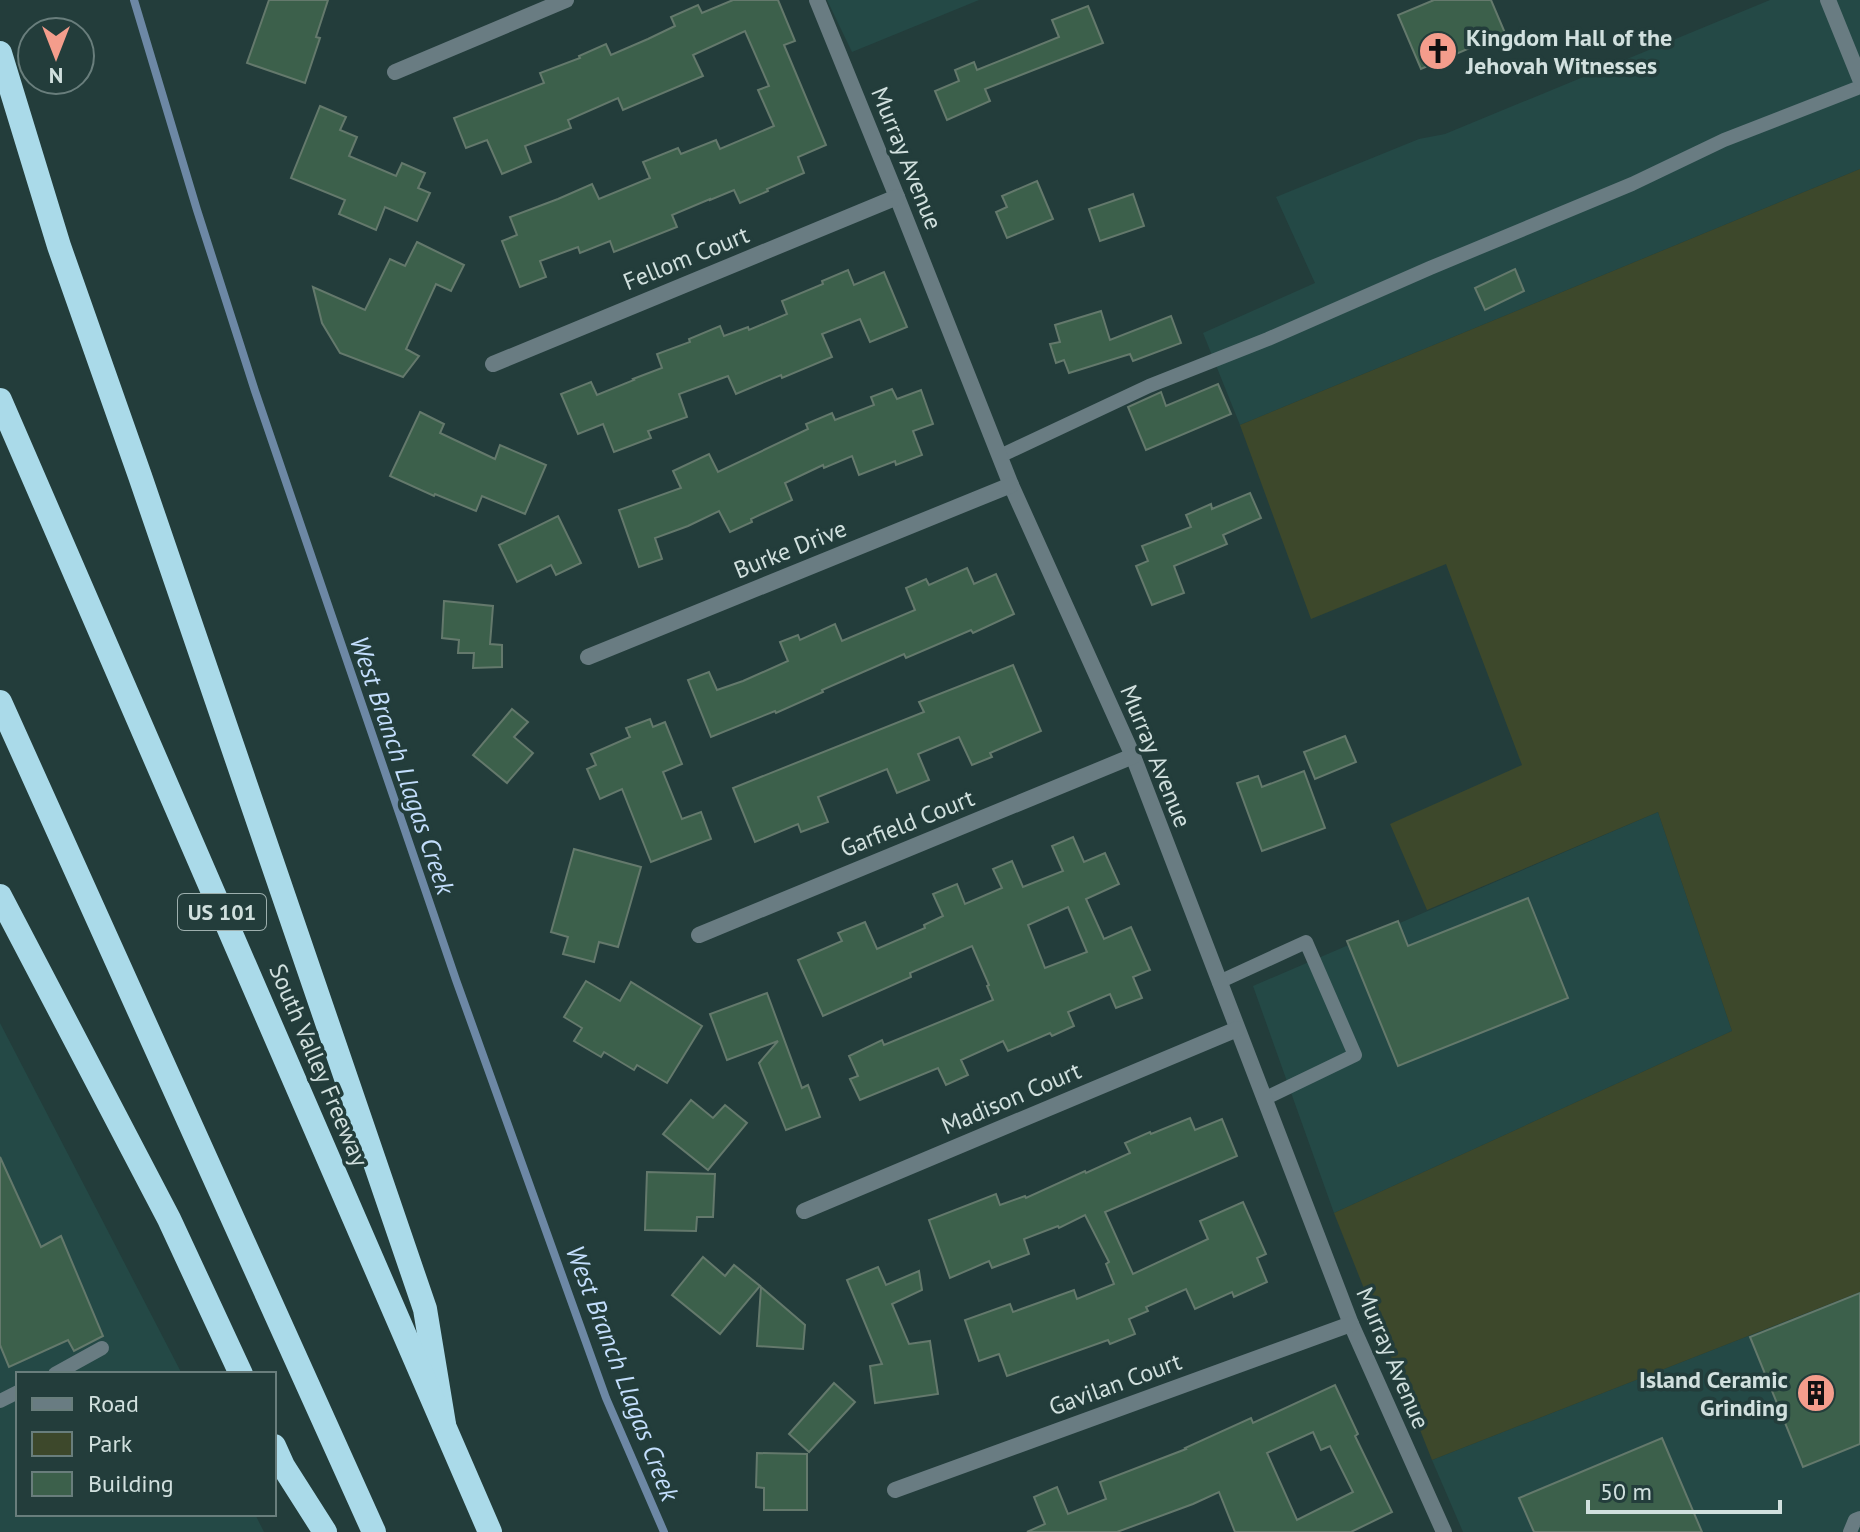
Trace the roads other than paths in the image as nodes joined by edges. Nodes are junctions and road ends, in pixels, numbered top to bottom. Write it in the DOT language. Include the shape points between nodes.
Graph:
graph roads {
  1 [pos="566,0"];
  2 [pos="817,0"];
  3 [pos="1828,0"];
  4 [pos="0,53"];
  5 [pos="395,72"];
  6 [pos="1860,79"];
  7 [pos="1860,87"];
  8 [pos="897,197"];
  9 [pos="493,364"];
  10 [pos="0,400"];
  11 [pos="1000,456"];
  12 [pos="1011,485"];
  13 [pos="588,657"];
  14 [pos="0,702"];
  15 [pos="1133,756"];
  16 [pos="0,896"];
  17 [pos="699,935"];
  18 [pos="1219,982"];
  19 [pos="1237,1029"];
  20 [pos="1264,1099"];
  21 [pos="804,1211"];
  22 [pos="1351,1324"];
  23 [pos="102,1348"];
  24 [pos="59,1372"];
  25 [pos="240,1372"];
  26 [pos="444,1424"];
  27 [pos="276,1450"];
  28 [pos="895,1490"];
  29 [pos="1860,1518"];
  30 [pos="325,1532"];
  31 [pos="374,1532"];
  32 [pos="490,1532"];
  33 [pos="1444,1532"];
  34 [pos="1850,1532"];
  1 -- 5 [label="street"];
  2 -- 8 [label="street, Murray Avenue"];
  3 -- 6 [label="street"];
  4 -- 26 [label="highway" via="59,246 425,1309"];
  7 -- 11 [label="lane" via="1149,386"];
  8 -- 9 [label="street, Fellom Court"];
  8 -- 11 [label="street, Murray Avenue"];
  10 -- 26 [label="highway, South Valley Freeway / US 101"];
  11 -- 12 [label="street, Murray Avenue"];
  12 -- 13 [label="street, Burke Drive"];
  12 -- 15 [label="street, Murray Avenue"];
  14 -- 31 [label="highway"];
  15 -- 17 [label="street, Garfield Court"];
  15 -- 18 [label="street, Murray Avenue"];
  16 -- 25 [label="highway" via="169,1219"];
  18 -- 19 [label="street, Murray Avenue"];
  18 -- 20 [label="lane" via="1306,942 1355,1055"];
  19 -- 20 [label="street, Murray Avenue"];
  19 -- 21 [label="street, Madison Court"];
  20 -- 22 [label="street, Murray Avenue"];
  22 -- 28 [label="street, Gavilan Court"];
  22 -- 33 [label="street, Murray Avenue"];
  23 -- 24 [label="lane"];
  26 -- 32 [label="highway, South Valley Freeway / US 101"];
  27 -- 30 [label="highway"];
  29 -- 34 [label="lane"];
}
